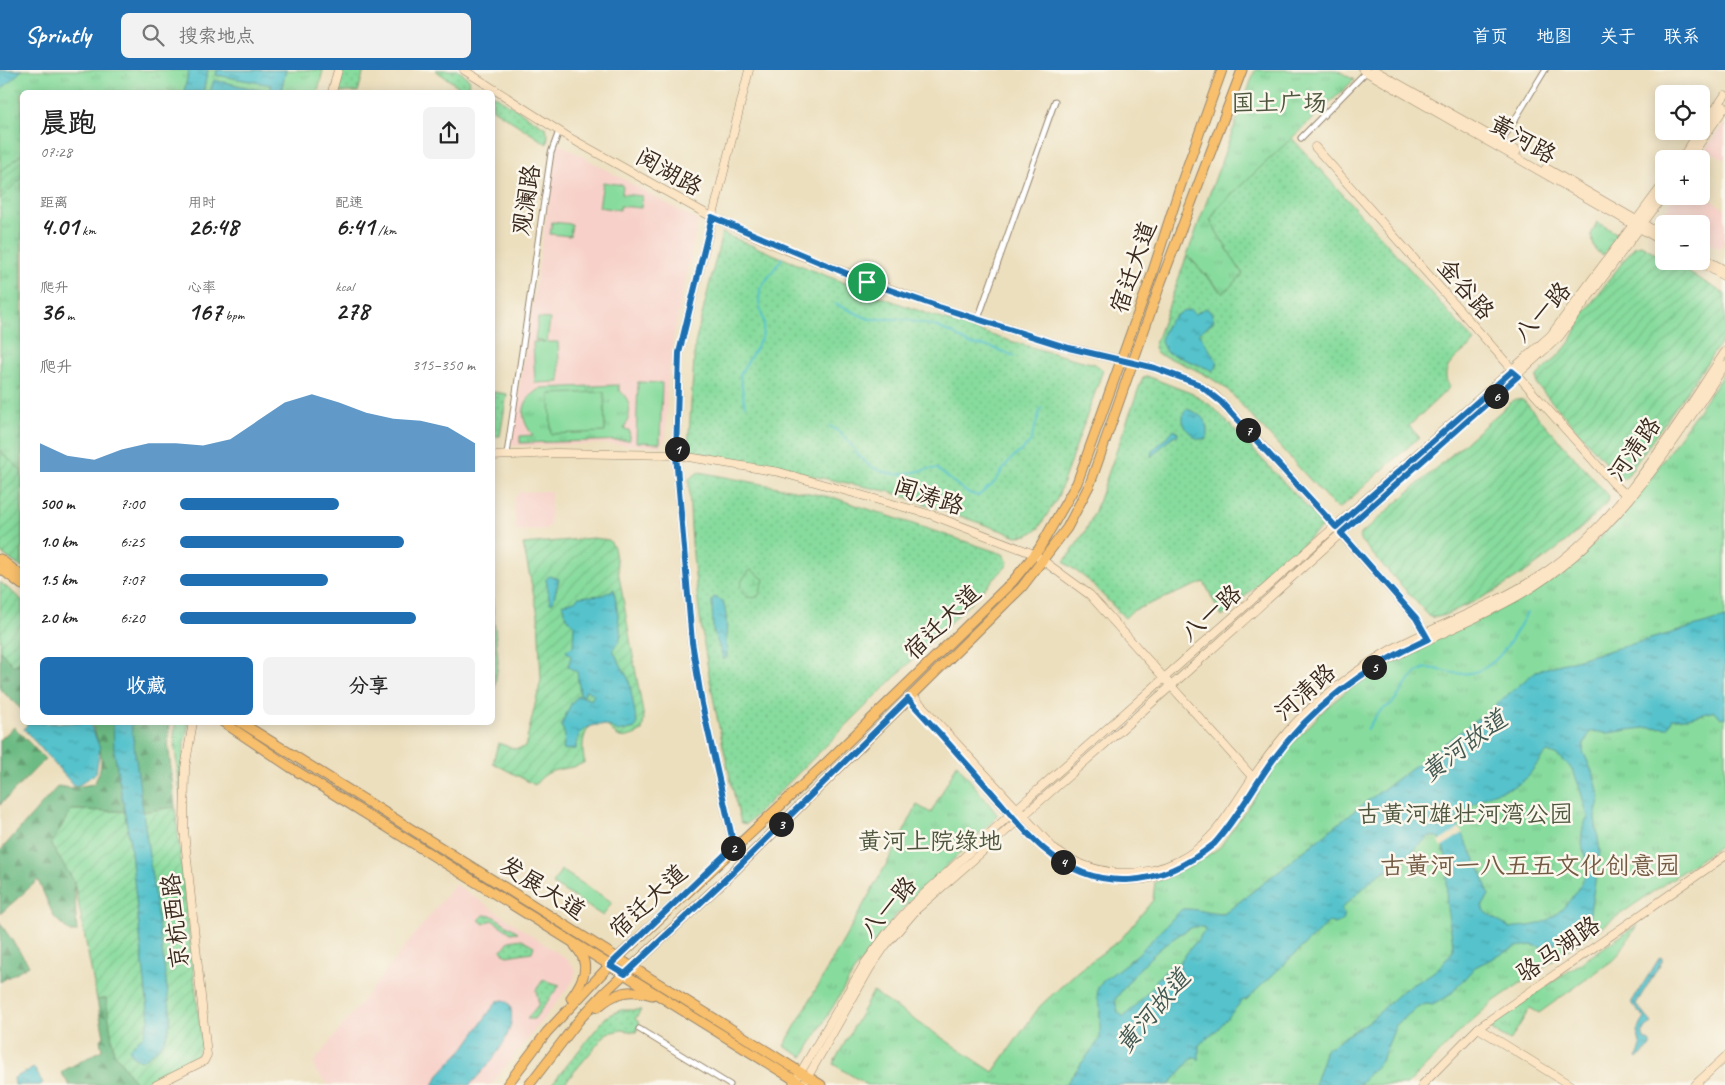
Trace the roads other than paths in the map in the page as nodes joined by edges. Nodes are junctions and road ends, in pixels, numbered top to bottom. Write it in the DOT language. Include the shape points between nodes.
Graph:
graph roads {
  1 [pos="338,70"];
  2 [pos="464,70"];
  3 [pos="749,70"];
  4 [pos="1222,70"];
  5 [pos="1242,70"];
  6 [pos="1545,70"];
  7 [pos="1368,71"];
  8 [pos="333,90"];
  9 [pos="1725,95"];
  10 [pos="1054,100"];
  11 [pos="1725,107"];
  12 [pos="1710,117"];
  13 [pos="559,131"];
  14 [pos="1301,138"];
  15 [pos="1500,145"];
  16 [pos="1315,147"];
  17 [pos="1695,150"];
  18 [pos="1655,198"];
  19 [pos="1655,205"];
  20 [pos="712,217"];
  21 [pos="1639,224"];
  22 [pos="1655,232"];
  23 [pos="1655,236"];
  24 [pos="1710,262"];
  25 [pos="1710,268"];
  26 [pos="1725,270"];
  27 [pos="1725,277"];
  28 [pos="978,319"];
  29 [pos="1725,352"];
  30 [pos="1122,361"];
  31 [pos="1134,364"];
  32 [pos="1725,365"];
  33 [pos="1515,374"];
  34 [pos="507,454"];
  35 [pos="676,455"];
  36 [pos="495,456"];
  37 [pos="1628,497"];
  38 [pos="1336,527"];
  39 [pos="1341,533"];
  40 [pos="1034,554"];
  41 [pos="0,559"];
  42 [pos="1044,561"];
  43 [pos="0,568"];
  44 [pos="20,574"];
  45 [pos="20,583"];
  46 [pos="1426,636"];
  47 [pos="1164,679"];
  48 [pos="1171,686"];
  49 [pos="910,697"];
  50 [pos="192,725"];
  51 [pos="228,725"];
  52 [pos="244,725"];
  53 [pos="1255,780"];
  54 [pos="1013,812"];
  55 [pos="1019,818"];
  56 [pos="734,846"];
  57 [pos="1725,856"];
  58 [pos="543,922"];
  59 [pos="617,958"];
  60 [pos="610,965"];
  61 [pos="632,968"];
  62 [pos="625,974"];
  63 [pos="569,1007"];
  64 [pos="688,1013"];
  65 [pos="579,1020"];
  66 [pos="1478,1028"];
  67 [pos="639,1030"];
  68 [pos="542,1039"];
  69 [pos="553,1054"];
  70 [pos="1725,1056"];
  71 [pos="800,1080"];
  72 [pos="156,1085"];
  73 [pos="507,1085"];
  74 [pos="529,1085"];
  75 [pos="730,1085"];
  76 [pos="821,1085"];
  77 [pos="1422,1085"];
  78 [pos="1570,1085"];
  79 [pos="1695,1085"];
  1 -- 8 [label="street"];
  2 -- 13 [label="street, 阅湖路"];
  3 -- 20 [label="street"];
  4 -- 30 [label="main road, 宿迁大道"];
  5 -- 31 [label="main road, 宿迁大道"];
  6 -- 15 [label="street"];
  7 -- 14 [label="street"];
  7 -- 15 [label="street, 黄河路"];
  9 -- 12 [label="street"];
  10 -- 28 [label="street"];
  11 -- 17 [label="street"];
  13 -- 20 [label="street, 阅湖路"];
  13 -- 34 [label="street, 观澜路" via="551,153"];
  15 -- 21 [label="street, 黄河路"];
  16 -- 33 [label="street, 金谷路"];
  18 -- 21 [label="street, 八一路"];
  19 -- 21 [label="street, 八一路"];
  20 -- 28 [label="street, 阅湖路" via="867,282"];
  20 -- 35 [label="street" via="679,353"];
  21 -- 22 [label="street, 黄河路"];
  21 -- 23 [label="street, 黄河路"];
  21 -- 33 [label="street, 八一路" via="1563,321"];
  24 -- 26 [label="street"];
  25 -- 27 [label="street"];
  28 -- 30 [label="street, 阅湖路"];
  29 -- 37 [label="street, 河清路"];
  30 -- 31 [label="street, 阅湖路"];
  30 -- 40 [label="main road, 宿迁大道" via="1077,483 1058,520"];
  31 -- 38 [label="street, 阅湖路" via="1180,376 1214,394"];
  31 -- 42 [label="main road, 宿迁大道" via="1090,484 1067,528"];
  32 -- 37 [label="street, 河清路"];
  33 -- 37 [label="street, 金谷路"];
  33 -- 38 [label="street, 八一路"];
  33 -- 39 [label="street, 八一路"];
  34 -- 35 [label="street, 闻涛路"];
  34 -- 36 [label="street, 闻涛路"];
  35 -- 40 [label="street, 闻涛路" via="778,472 866,495 975,530"];
  35 -- 56 [label="street" via="692,642 702,704"];
  37 -- 46 [label="street, 河清路" via="1546,571"];
  38 -- 39 [label="street, 阅湖路"];
  38 -- 47 [label="street, 八一路"];
  39 -- 46 [label="street, 阅湖路" via="1416,618"];
  39 -- 48 [label="street, 八一路"];
  40 -- 42 [label="street, 闻涛路"];
  40 -- 56 [label="main road, 宿迁大道" via="1006,588 834,755"];
  41 -- 44 [label="main road"];
  42 -- 47 [label="street, 闻涛路" via="1090,595"];
  42 -- 49 [label="main road, 宿迁大道" via="1022,587"];
  43 -- 45 [label="main road"];
  46 -- 53 [label="street, 河清路" via="1377,658 1331,691 1276,746"];
  47 -- 48 [label="street, 闻涛路"];
  47 -- 54 [label="street, 八一路"];
  48 -- 53 [label="street, 闻涛路"];
  48 -- 55 [label="street, 八一路"];
  49 -- 54 [label="street, 河清路"];
  49 -- 61 [label="main road, 宿迁大道"];
  50 -- 72 [label="street, 京杭西路" via="185,768 184,830 207,1055 204,1061"];
  51 -- 58 [label="main road, 发展大道" via="290,767"];
  52 -- 59 [label="main road, 发展大道"];
  53 -- 55 [label="street, 河清路" via="1210,839 1180,860 1142,873 1105,872 1070,860"];
  54 -- 55 [label="street, 河清路"];
  54 -- 71 [label="street, 八一路" via="934,883 887,933 847,992"];
  55 -- 71 [label="street, 八一路" via="917,909 886,945"];
  56 -- 59 [label="main road, 宿迁大道"];
  57 -- 66 [label="street, 骆马湖路"];
  58 -- 60 [label="main road, 发展大道"];
  58 -- 68 [label="main road" via="576,947 586,965 580,986"];
  59 -- 60 [label="main road, 宿迁大道"];
  59 -- 61 [label="main road, 发展大道"];
  60 -- 62 [label="main road, 发展大道"];
  60 -- 63 [label="main road, 宿迁大道"];
  61 -- 62 [label="main road, 宿迁大道"];
  61 -- 71 [label="main road, 发展大道"];
  62 -- 64 [label="main road, 发展大道"];
  62 -- 65 [label="main road, 宿迁大道"];
  63 -- 65 [label="main road" via="580,1000 587,1000 589,1005"];
  63 -- 68 [label="main road, 宿迁大道"];
  64 -- 69 [label="main road" via="645,993 615,994 593,1011"];
  64 -- 71 [label="main road, 发展大道"];
  65 -- 69 [label="main road, 宿迁大道"];
  66 -- 77 [label="street, 骆马湖路"];
  66 -- 78 [label="street"];
  67 -- 75 [label="street"];
  68 -- 73 [label="main road, 宿迁大道"];
  69 -- 74 [label="main road, 宿迁大道"];
  70 -- 79 [label="street"];
  71 -- 76 [label="main road, 发展大道"];
}
